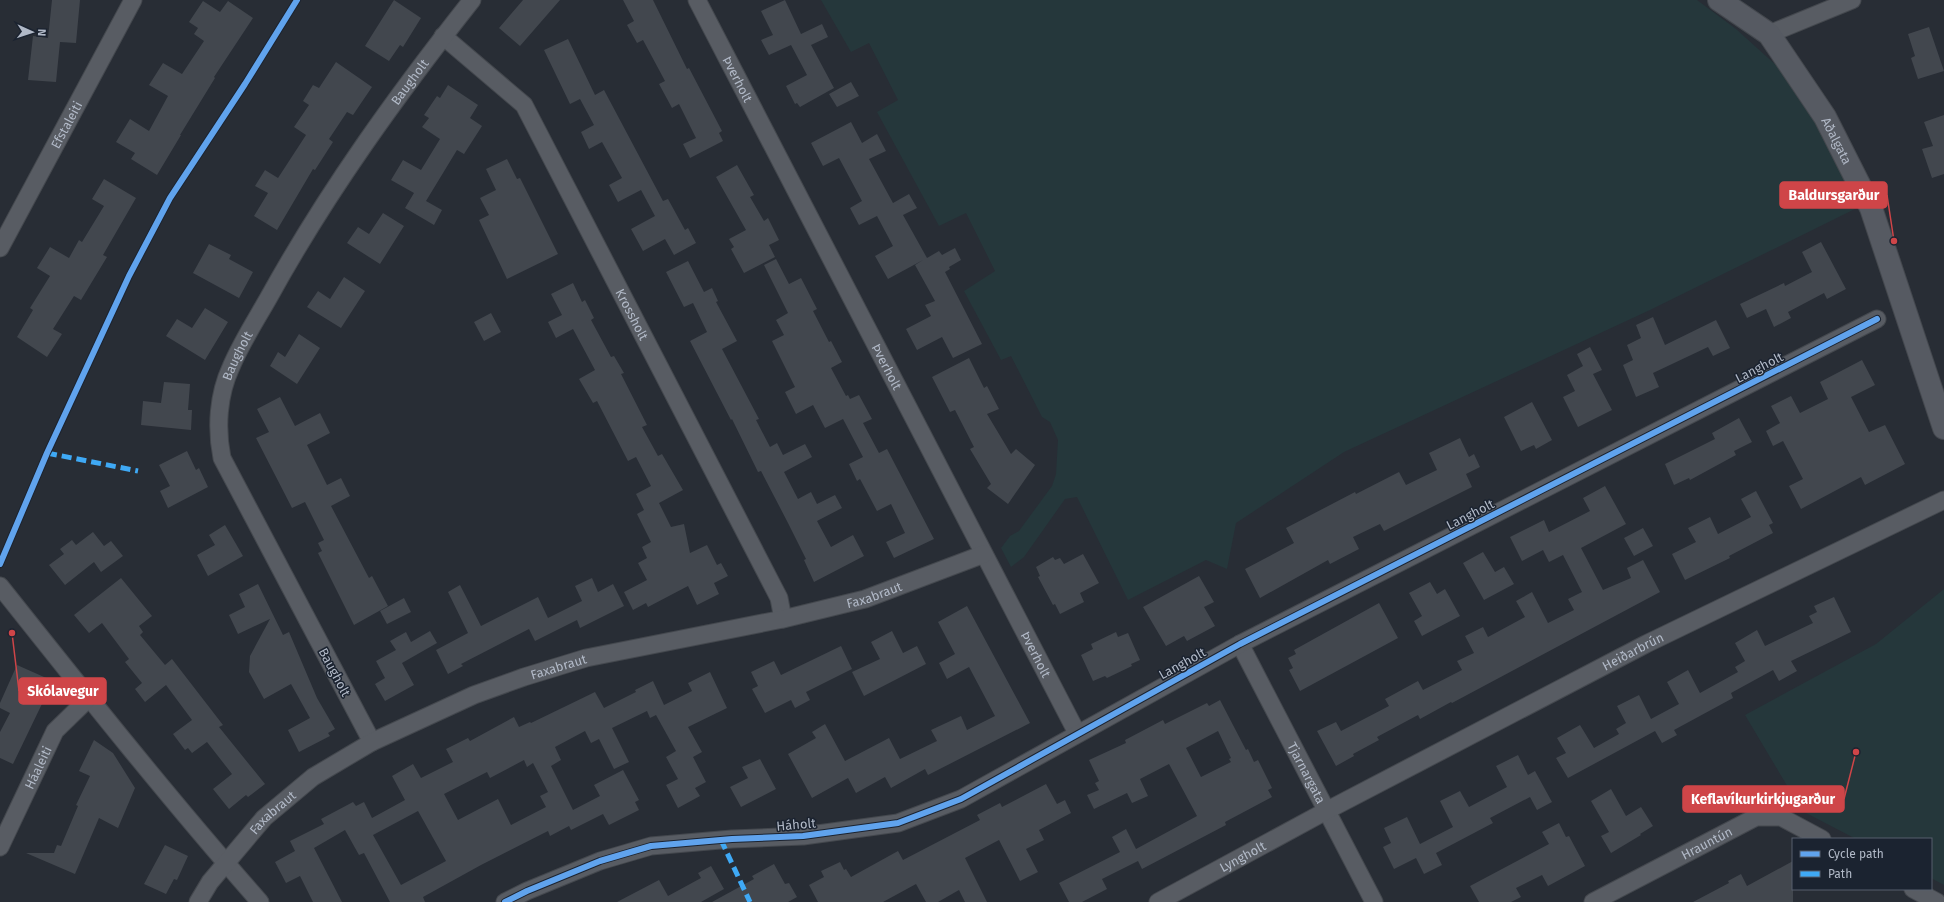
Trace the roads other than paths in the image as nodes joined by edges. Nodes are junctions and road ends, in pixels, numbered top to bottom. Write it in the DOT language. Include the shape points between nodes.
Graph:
graph roads {
  1 [pos="132,0"];
  2 [pos="472,0"];
  3 [pos="697,0"];
  4 [pos="1718,0"];
  5 [pos="1852,0"];
  6 [pos="1769,34"];
  7 [pos="443,36"];
  8 [pos="0,248"];
  9 [pos="1877,319"];
  10 [pos="1944,428"];
  11 [pos="1944,500"];
  12 [pos="984,554"];
  13 [pos="0,586"];
  14 [pos="783,619"];
  15 [pos="1240,644"];
  16 [pos="90,698"];
  17 [pos="1076,733"];
  18 [pos="372,742"];
  19 [pos="1326,811"];
  20 [pos="1820,838"];
  21 [pos="0,847"];
  22 [pos="225,862"];
  23 [pos="1915,890"];
  24 [pos="198,902"];
  25 [pos="260,902"];
  26 [pos="505,902"];
  27 [pos="1158,902"];
  28 [pos="1374,902"];
  29 [pos="1593,902"];
  30 [pos="1937,902"];
  1 -- 8 [label="street, Efstaleiti"];
  2 -- 7 [label="street, Baugholt"];
  3 -- 12 [label="street, Þverholt"];
  4 -- 6 [label="street, Aðalgata"];
  5 -- 6 [label="street"];
  6 -- 10 [label="street, Aðalgata" via="1825,117 1871,208"];
  7 -- 14 [label="street, Krossholt" via="524,105 779,598"];
  7 -- 18 [label="street, Baugholt" via="368,137 295,249 230,367 218,419 218,439 222,458"];
  9 -- 15 [label="street, Langholt"];
  11 -- 19 [label="street, Heiðarbrún" via="1646,644"];
  12 -- 14 [label="street, Faxabraut" via="865,599"];
  12 -- 17 [label="street, Þverholt"];
  13 -- 16 [label="street"];
  14 -- 18 [label="street, Faxabraut" via="586,658 474,695"];
  15 -- 17 [label="street, Langholt"];
  15 -- 19 [label="street, Tjarnargata"];
  16 -- 21 [label="street, Háaleiti" via="55,731"];
  16 -- 22 [label="street"];
  17 -- 26 [label="street, Háholt" via="961,799 898,823 803,836 651,846 600,861"];
  18 -- 22 [label="street, Faxabraut" via="313,777 297,790 264,818"];
  19 -- 27 [label="street, Lyngholt"];
  19 -- 28 [label="street, Tjarnargata"];
  20 -- 29 [label="street, Hrauntún" via="1781,817 1756,817"];
  22 -- 24 [label="street, Faxabraut"];
  22 -- 25 [label="street"];
  23 -- 30 [label="street"];
}
